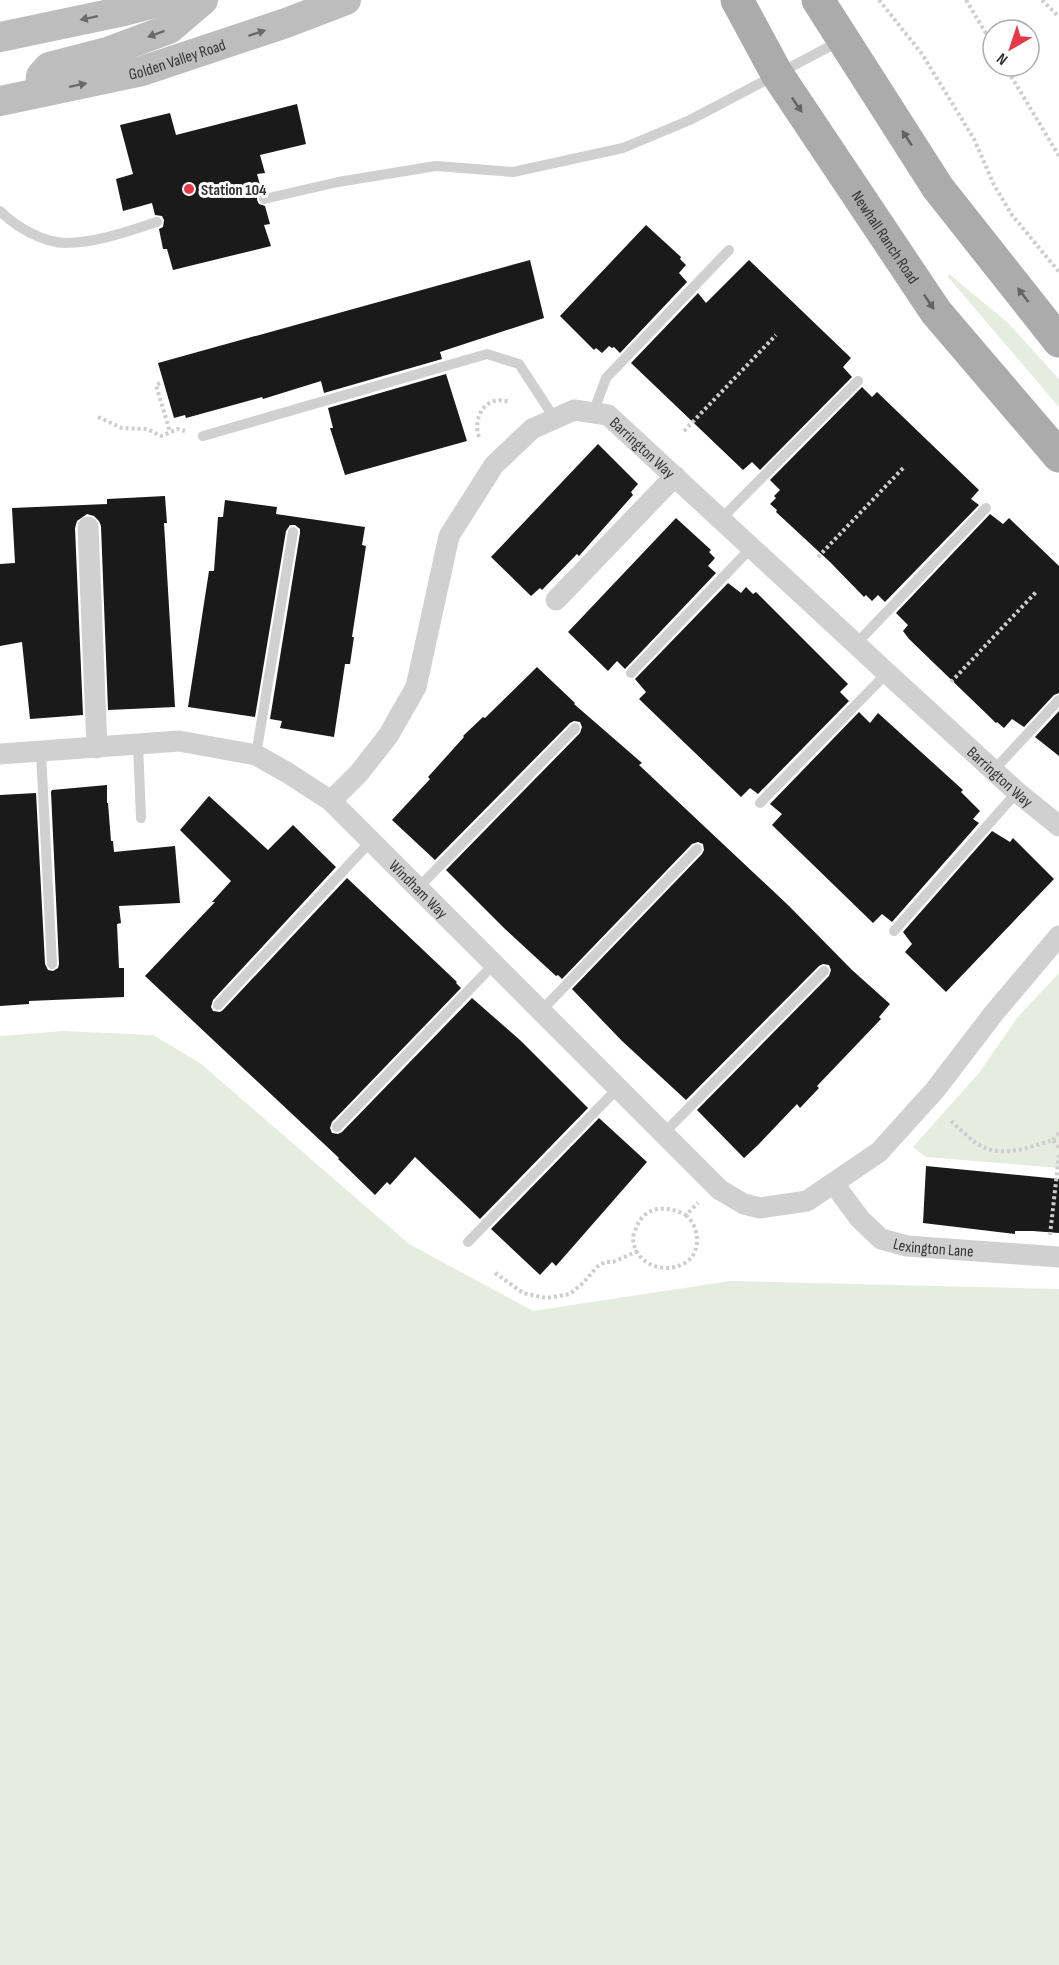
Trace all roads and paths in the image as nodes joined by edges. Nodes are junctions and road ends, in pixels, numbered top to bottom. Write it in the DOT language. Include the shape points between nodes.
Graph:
graph roads {
  1 [pos="166,0"];
  2 [pos="203,0"];
  3 [pos="346,0"];
  4 [pos="737,0"];
  5 [pos="818,0"];
  6 [pos="879,0"];
  7 [pos="966,0"];
  8 [pos="1042,0"];
  9 [pos="1059,17"];
  10 [pos="981,25"];
  11 [pos="0,37"];
  12 [pos="843,39"];
  13 [pos="777,74"];
  14 [pos="1012,78"];
  15 [pos="42,92"];
  16 [pos="0,101"];
  17 [pos="1059,156"];
  18 [pos="264,199"];
  19 [pos="0,212"];
  20 [pos="157,222"];
  21 [pos="729,250"];
  22 [pos="1059,272"];
  23 [pos="776,335"];
  24 [pos="1059,341"];
  25 [pos="858,381"];
  26 [pos="160,383"];
  27 [pos="509,402"];
  28 [pos="592,413"];
  29 [pos="98,417"];
  30 [pos="555,419"];
  31 [pos="178,429"];
  32 [pos="684,431"];
  33 [pos="170,432"];
  34 [pos="203,435"];
  35 [pos="479,437"];
  36 [pos="1059,456"];
  37 [pos="905,466"];
  38 [pos="675,476"];
  39 [pos="986,508"];
  40 [pos="721,519"];
  41 [pos="88,527"];
  42 [pos="292,532"];
  43 [pos="752,547"];
  44 [pos="818,557"];
  45 [pos="1037,591"];
  46 [pos="556,600"];
  47 [pos="856,644"];
  48 [pos="631,673"];
  49 [pos="887,673"];
  50 [pos="951,682"];
  51 [pos="1059,700"];
  52 [pos="574,728"];
  53 [pos="138,744"];
  54 [pos="97,748"];
  55 [pos="41,753"];
  56 [pos="0,754"];
  57 [pos="256,755"];
  58 [pos="994,770"];
  59 [pos="1017,792"];
  60 [pos="331,801"];
  61 [pos="760,803"];
  62 [pos="141,818"];
  63 [pos="1059,826"];
  64 [pos="371,842"];
  65 [pos="697,849"];
  66 [pos="418,888"];
  67 [pos="894,931"];
  68 [pos="1059,936"];
  69 [pos="52,964"];
  70 [pos="494,964"];
  71 [pos="824,971"];
  72 [pos="218,1005"];
  73 [pos="541,1011"];
  74 [pos="618,1088"];
  75 [pos="951,1121"];
  76 [pos="338,1127"];
  77 [pos="664,1133"];
  78 [pos="1059,1133"];
  79 [pos="1053,1140"];
  80 [pos="1059,1148"];
  81 [pos="1059,1155"];
  82 [pos="834,1184"];
  83 [pos="698,1203"];
  84 [pos="686,1215"];
  85 [pos="468,1242"];
  86 [pos="638,1251"];
  87 [pos="1053,1256"];
  88 [pos="495,1273"];
  1 -- 11 [label="main road, one-way"];
  2 -- 15 [label="main road, one-way" via="169,29 107,52 49,67 41,76"];
  15 -- 3 [label="main road, Golden Valley Road, one-way" via="142,71"];
  4 -- 13 [label="main road, Newhall Ranch Road"];
  5 -- 12 [label="main road"];
  6 -- 22 [label="path" via="922,54 974,139 1012,215"];
  7 -- 10 [label="path"];
  8 -- 9 [label="path"];
  12 -- 13 [label="lane"];
  24 -- 12 [label="main road, one-way" via="938,188"];
  13 -- 18 [label="lane" via="690,120 623,148 513,172 435,166"];
  13 -- 36 [label="main road, Newhall Ranch Road, one-way" via="936,312"];
  14 -- 17 [label="path"];
  15 -- 16 [label="main road, Golden Valley Road"];
  19 -- 20 [label="lane" via="35,235 64,243"];
  21 -- 28 [label="lane" via="606,378"];
  23 -- 32 [label="path"];
  25 -- 40 [label="lane"];
  26 -- 33 [label="path" via="156,385"];
  27 -- 35 [label="path" via="490,402 480,414 476,427"];
  28 -- 30 [label="street, Barrington Way" via="574,410"];
  28 -- 38 [label="street, Barrington Way" via="608,415"];
  29 -- 33 [label="path" via="122,428 147,429 161,436"];
  30 -- 34 [label="lane" via="519,364 487,354"];
  30 -- 60 [label="street, Barrington Way" via="532,429 494,465 449,536 416,687 388,736"];
  31 -- 33 [label="path"];
  37 -- 44 [label="path"];
  38 -- 40 [label="street, Barrington Way"];
  38 -- 46 [label="street"];
  39 -- 47 [label="lane"];
  40 -- 43 [label="street, Barrington Way"];
  41 -- 54 [label="street"];
  42 -- 57 [label="lane"];
  43 -- 47 [label="street, Barrington Way"];
  43 -- 48 [label="lane"];
  45 -- 50 [label="path"];
  47 -- 49 [label="street, Barrington Way"];
  49 -- 58 [label="street, Barrington Way"];
  49 -- 61 [label="lane"];
  51 -- 58 [label="lane"];
  52 -- 66 [label="lane"];
  53 -- 54 [label="street, Windham Way"];
  53 -- 57 [label="street, Windham Way" via="179,741"];
  53 -- 62 [label="lane"];
  54 -- 55 [label="street, Windham Way"];
  55 -- 56 [label="street, Windham Way"];
  55 -- 69 [label="lane"];
  57 -- 60 [label="street, Windham Way"];
  58 -- 59 [label="street, Barrington Way"];
  59 -- 63 [label="street, Barrington Way"];
  59 -- 67 [label="lane"];
  60 -- 64 [label="street, Windham Way"];
  64 -- 66 [label="street, Windham Way"];
  64 -- 72 [label="lane"];
  65 -- 73 [label="lane"];
  66 -- 70 [label="street, Windham Way"];
  68 -- 82 [label="street" via="936,1090 879,1152"];
  70 -- 73 [label="street, Windham Way"];
  70 -- 76 [label="lane"];
  71 -- 77 [label="lane"];
  73 -- 74 [label="street, Windham Way"];
  74 -- 77 [label="street, Windham Way"];
  74 -- 85 [label="lane"];
  75 -- 79 [label="path" via="978,1145 994,1150 1014,1152"];
  77 -- 82 [label="street, Windham Way" via="720,1190 744,1204 760,1208 807,1201"];
  78 -- 79 [label="path"];
  79 -- 80 [label="path"];
  81 -- 87 [label="path"];
  82 -- 87 [label="street, Lexington Lane" via="881,1239 907,1246"];
  83 -- 84 [label="path"];
  84 -- 86 [label="path" via="661,1207 647,1212 633,1236"];
  84 -- 86 [label="path" via="696,1228 696,1249 690,1261 660,1269 647,1263"];
  86 -- 88 [label="path" via="597,1267 570,1294 546,1298 523,1293"];
}
